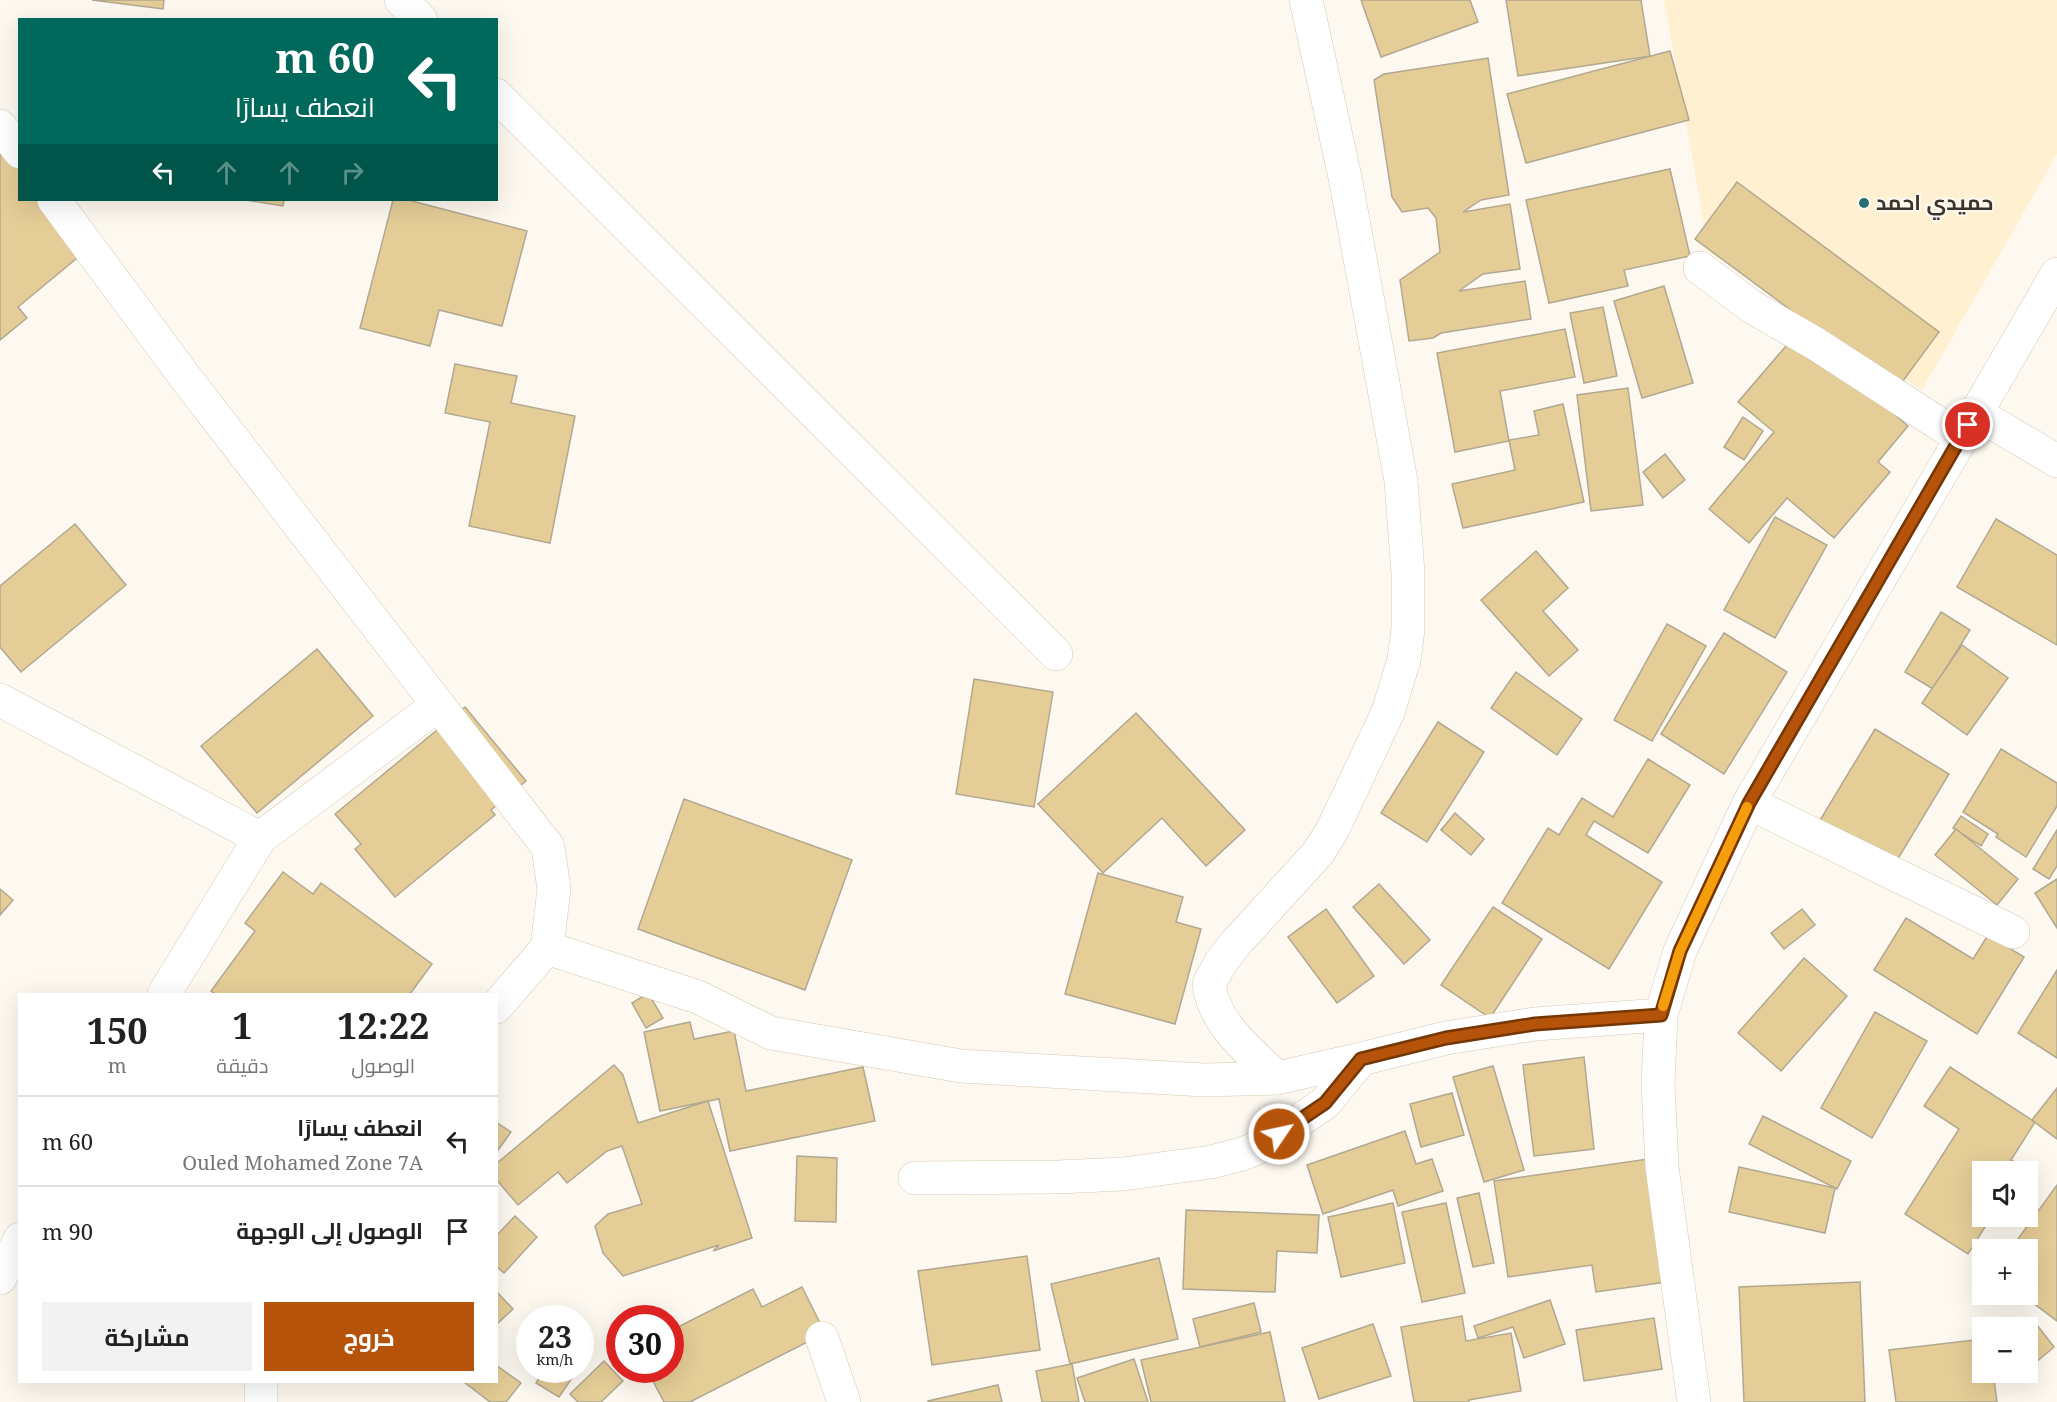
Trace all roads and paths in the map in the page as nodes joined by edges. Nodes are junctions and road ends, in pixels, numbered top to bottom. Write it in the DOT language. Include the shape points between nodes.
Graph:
graph roads {
  1 [pos="401,0"];
  2 [pos="1306,0"];
  3 [pos="419,18"];
  4 [pos="498,97"];
  5 [pos="0,126"];
  6 [pos="18,149"];
  7 [pos="55,201"];
  8 [pos="1700,268"];
  9 [pos="2057,274"];
  10 [pos="1968,425"];
  11 [pos="2057,460"];
  12 [pos="1056,654"];
  13 [pos="0,700"];
  14 [pos="438,705"];
  15 [pos="1749,803"];
  16 [pos="260,838"];
  17 [pos="2013,932"];
  18 [pos="547,948"];
  19 [pos="165,993"];
  20 [pos="498,1005"];
  21 [pos="1661,1015"];
  22 [pos="1361,1059"];
  23 [pos="1277,1078"];
  24 [pos="915,1178"];
  25 [pos="18,1243"];
  26 [pos="0,1278"];
  27 [pos="822,1338"];
  28 [pos="261,1383"];
  29 [pos="261,1402"];
  30 [pos="844,1402"];
  31 [pos="1694,1402"];
  1 -- 3 [label="street"];
  2 -- 23 [label="street" via="1345,177 1401,481 1408,629 1404,660 1388,712 1332,831 1318,853 1235,944 1209,984 1227,1027"];
  4 -- 12 [label="street"];
  5 -- 6 [label="street"];
  7 -- 14 [label="street"];
  8 -- 10 [label="street" via="1752,307"];
  9 -- 10 [label="street"];
  10 -- 11 [label="street"];
  10 -- 15 [label="street"];
  13 -- 16 [label="street"];
  14 -- 16 [label="street"];
  14 -- 18 [label="street" via="548,847 554,890"];
  15 -- 17 [label="street"];
  15 -- 21 [label="street" via="1680,951"];
  16 -- 19 [label="street"];
  18 -- 20 [label="street"];
  18 -- 23 [label="street" via="698,997 771,1033 961,1066 1204,1080"];
  21 -- 22 [label="street" via="1535,1024 1446,1038"];
  21 -- 31 [label="street" via="1658,1084 1662,1167"];
  22 -- 23 [label="street"];
  22 -- 24 [label="street" via="1325,1103 1264,1145 1221,1160 1058,1178"];
  25 -- 26 [label="street"];
  27 -- 30 [label="street"];
  28 -- 29 [label="street"];
}
